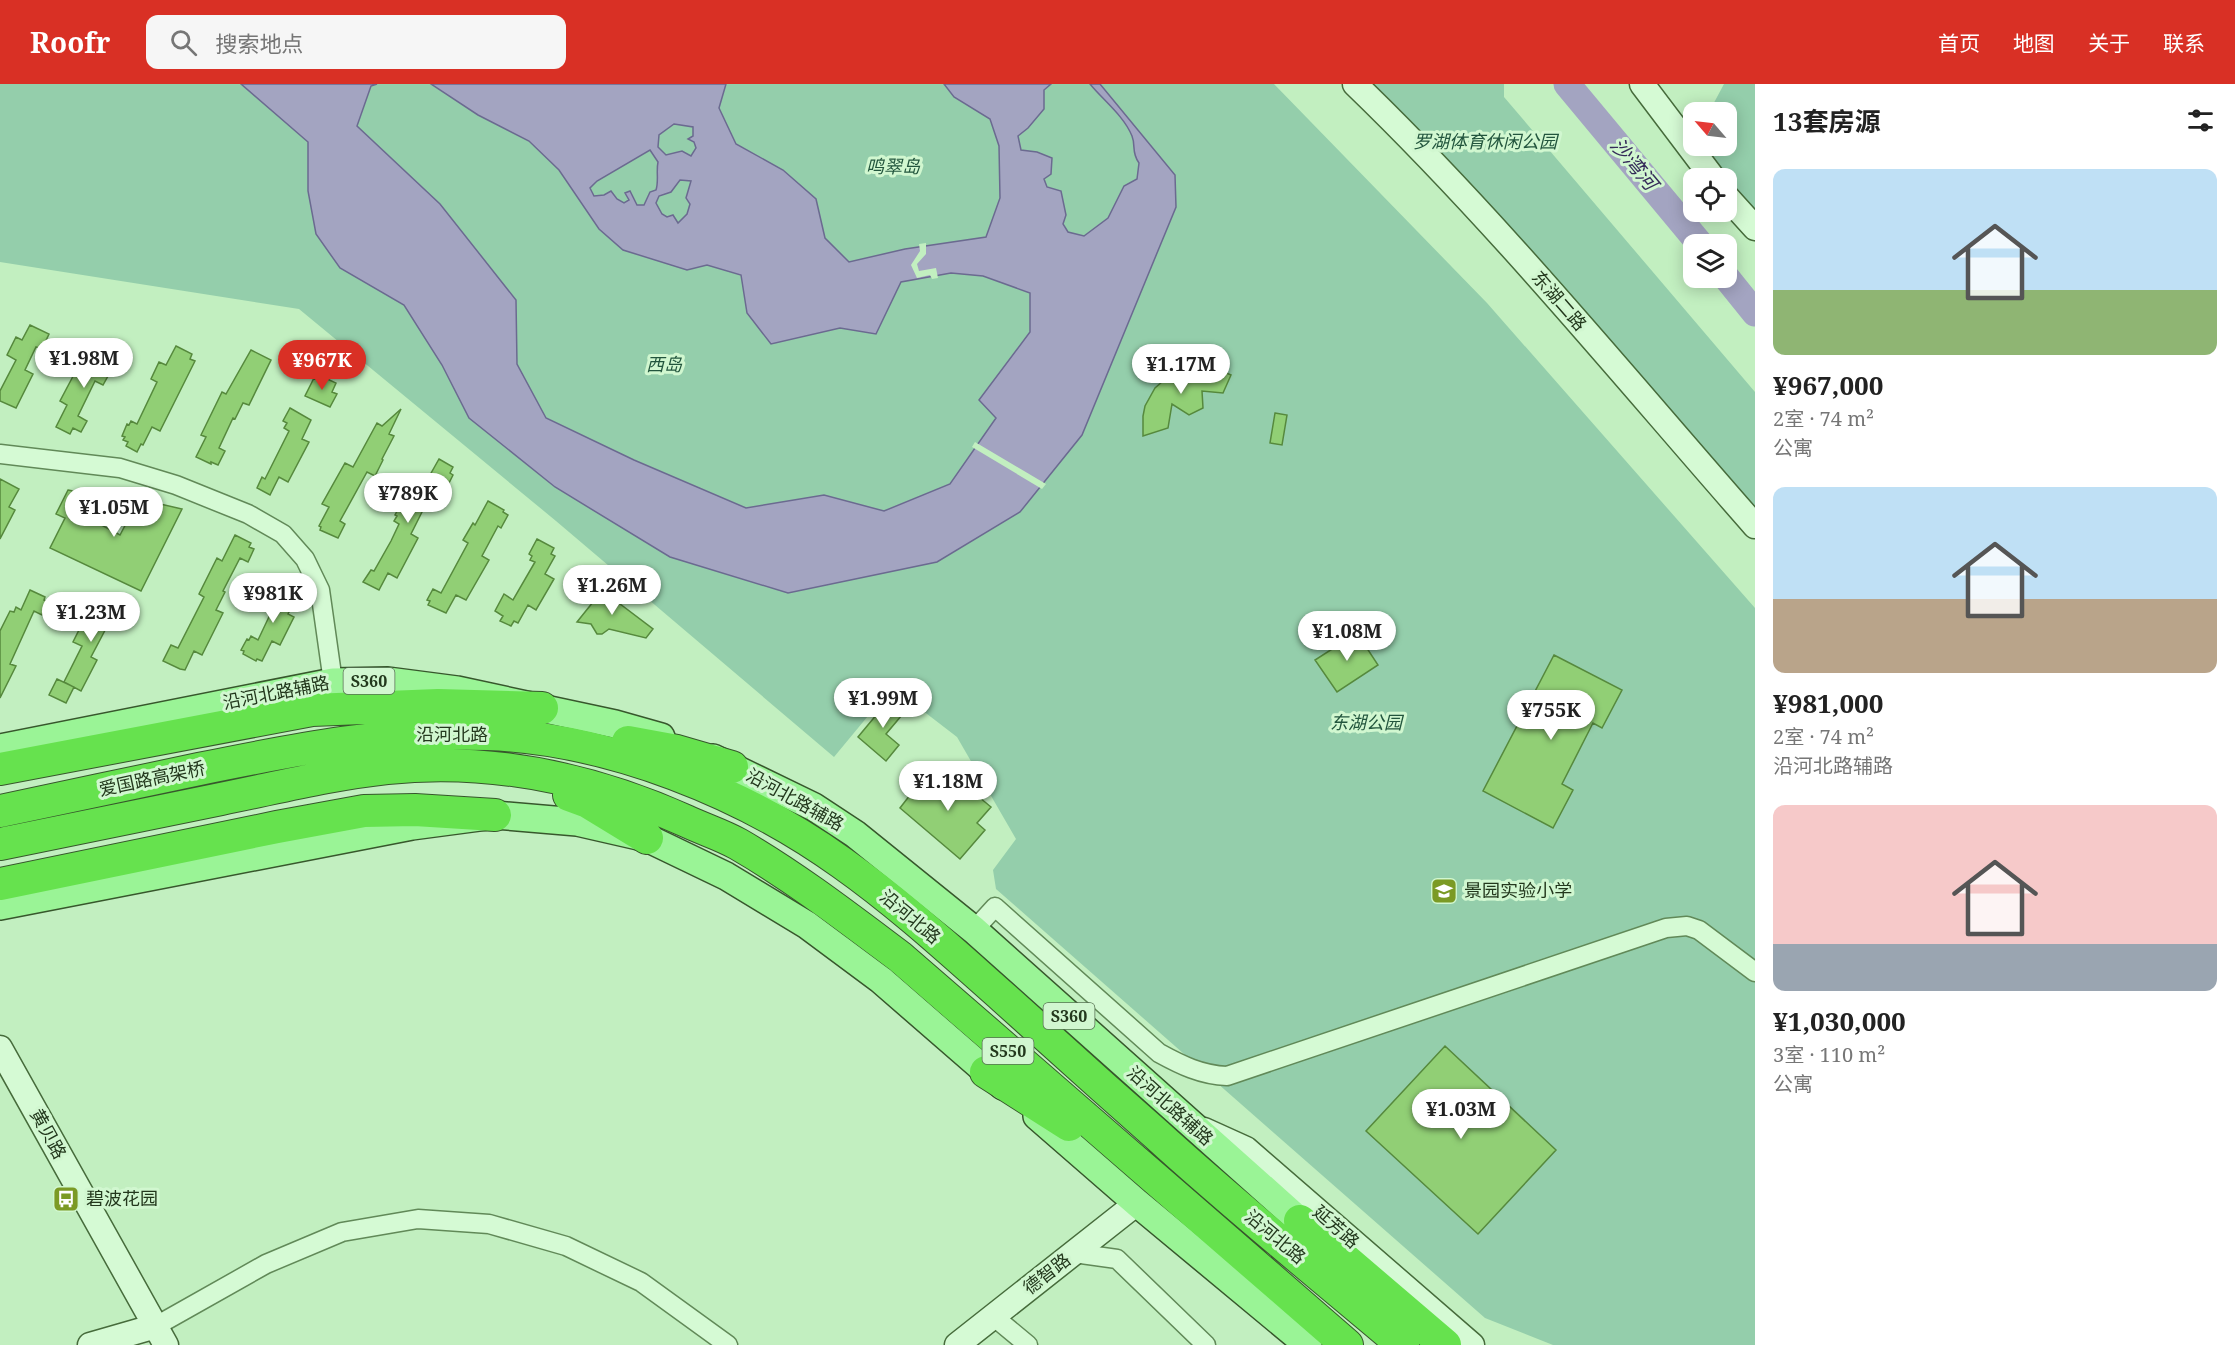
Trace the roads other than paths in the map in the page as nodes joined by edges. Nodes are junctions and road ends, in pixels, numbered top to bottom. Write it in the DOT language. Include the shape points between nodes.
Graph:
graph roads {
  1 [pos="1355,84"];
  2 [pos="1642,84"];
  3 [pos="1705,168"];
  4 [pos="1737,208"];
  5 [pos="1755,228"];
  6 [pos="0,454"];
  7 [pos="1755,526"];
  8 [pos="333,682"];
  9 [pos="543,708"];
  10 [pos="490,734"];
  11 [pos="304,747"];
  12 [pos="0,748"];
  13 [pos="495,767"];
  14 [pos="732,767"];
  15 [pos="0,769"];
  16 [pos="304,782"];
  17 [pos="0,811"];
  18 [pos="495,815"];
  19 [pos="647,838"];
  20 [pos="0,844"];
  21 [pos="0,884"];
  22 [pos="0,906"];
  23 [pos="974,930"];
  24 [pos="1755,972"];
  25 [pos="0,1048"];
  26 [pos="986,1072"];
  27 [pos="1189,1124"];
  28 [pos="1149,1194"];
  29 [pos="1300,1221"];
  30 [pos="1074,1253"];
  31 [pos="993,1316"];
  32 [pos="161,1336"];
  33 [pos="90,1345"];
  34 [pos="728,1345"];
  35 [pos="957,1345"];
  36 [pos="1028,1345"];
  37 [pos="1206,1345"];
  38 [pos="1308,1345"];
  39 [pos="1347,1345"];
  40 [pos="1404,1345"];
  41 [pos="1444,1345"];
  42 [pos="1472,1345"];
  1 -- 7 [label="street, 东湖二路" via="1410,137 1532,271"];
  2 -- 3 [label="street"];
  4 -- 5 [label="street"];
  6 -- 8 [label="street" via="120,468 187,489 248,514 283,534 305,559 320,590"];
  8 -- 9 [label="main road, 沿河北路辅路 / S360" via="399,682"];
  8 -- 12 [label="main road, 沿河北路辅路 / S360"];
  9 -- 14 [label="main road, 沿河北路辅路 / S360" via="654,735"];
  9 -- 15 [label="highway" via="438,705 312,710"];
  10 -- 11 [label="highway, 沿河北路" via="406,734"];
  10 -- 14 [label="highway" via="592,737 677,751"];
  10 -- 40 [label="highway, 沿河北路 / S360" via="573,744 649,765 752,808 840,861 920,924 1231,1200"];
  11 -- 17 [label="highway, 爱国路高架桥"];
  13 -- 16 [label="highway, 沿河北路" via="386,768"];
  13 -- 19 [label="highway" via="588,802"];
  13 -- 28 [label="highway, 沿河北路 / S550" via="549,775 640,801 737,844 827,902 900,957"];
  14 -- 23 [label="main road, 沿河北路辅路 / S360" via="814,807 855,834"];
  16 -- 20 [label="highway, 爱国路高架桥"];
  18 -- 19 [label="main road" via="577,822"];
  18 -- 21 [label="highway" via="364,811"];
  18 -- 22 [label="main road" via="412,826"];
  19 -- 26 [label="main road" via="726,876 807,926 881,980"];
  23 -- 24 [label="street" via="995,907 1159,1053 1210,1076 1227,1077 1666,928 1687,926 1699,930"];
  23 -- 27 [label="main road, 沿河北路辅路 / S360"];
  25 -- 32 [label="street, 黄贝路"];
  26 -- 28 [label="highway"];
  27 -- 29 [label="main road, 沿河北路辅路 / S360"];
  27 -- 42 [label="street, 延芳路" via="1246,1149"];
  28 -- 30 [label="street, 德智路"];
  28 -- 38 [label="main road"];
  28 -- 39 [label="highway, 沿河北路 / S550"];
  29 -- 40 [label="main road, 沿河北路辅路 / S360"];
  29 -- 41 [label="highway, S360"];
  30 -- 31 [label="street, 德智路"];
  30 -- 37 [label="street" via="1117,1259"];
  31 -- 35 [label="street, 德智路"];
  31 -- 36 [label="street"];
  32 -- 33 [label="street"];
  32 -- 34 [label="street" via="266,1264 342,1232 418,1219 489,1224 566,1246 641,1282"];
}
